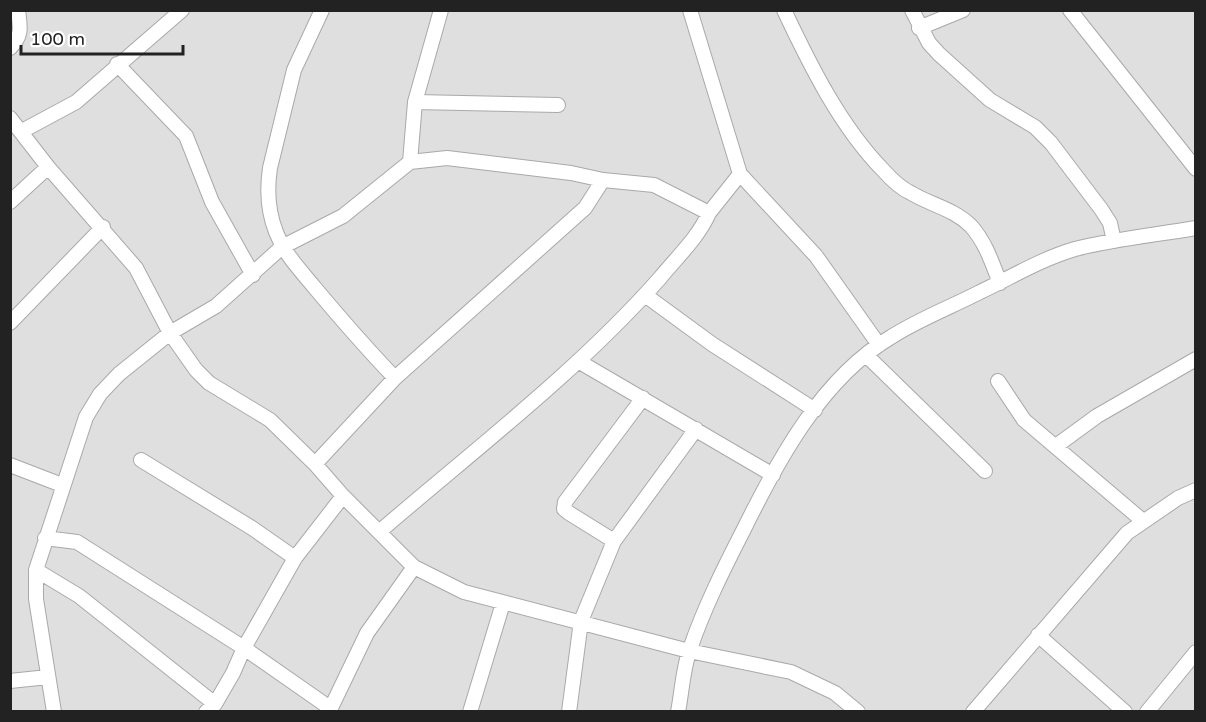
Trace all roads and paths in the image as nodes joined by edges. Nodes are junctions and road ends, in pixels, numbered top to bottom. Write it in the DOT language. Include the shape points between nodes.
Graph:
graph roads {
  1 [pos="18,10"];
  2 [pos="182,10"];
  3 [pos="322,10"];
  4 [pos="441,10"];
  5 [pos="690,10"];
  6 [pos="784,10"];
  7 [pos="912,10"];
  8 [pos="963,10"];
  9 [pos="1070,10"];
  10 [pos="920,28"];
  11 [pos="10,48"];
  12 [pos="117,64"];
  13 [pos="415,102"];
  14 [pos="558,105"];
  15 [pos="10,118"];
  16 [pos="22,131"];
  17 [pos="411,162"];
  18 [pos="48,167"];
  19 [pos="1196,169"];
  20 [pos="740,174"];
  21 [pos="603,180"];
  22 [pos="10,202"];
  23 [pos="709,213"];
  24 [pos="103,227"];
  25 [pos="1196,228"];
  26 [pos="1114,241"];
  27 [pos="282,247"];
  28 [pos="253,275"];
  29 [pos="999,283"];
  30 [pos="645,295"];
  31 [pos="10,323"];
  32 [pos="171,333"];
  33 [pos="879,345"];
  34 [pos="866,355"];
  35 [pos="1196,359"];
  36 [pos="578,361"];
  37 [pos="394,378"];
  38 [pos="998,381"];
  39 [pos="643,398"];
  40 [pos="815,410"];
  41 [pos="696,429"];
  42 [pos="1056,446"];
  43 [pos="141,460"];
  44 [pos="315,464"];
  45 [pos="10,465"];
  46 [pos="985,471"];
  47 [pos="773,475"];
  48 [pos="62,485"];
  49 [pos="1196,490"];
  50 [pos="343,496"];
  51 [pos="1143,521"];
  52 [pos="379,532"];
  53 [pos="45,538"];
  54 [pos="614,541"];
  55 [pos="295,558"];
  56 [pos="414,567"];
  57 [pos="36,570"];
  58 [pos="503,603"];
  59 [pos="581,621"];
  60 [pos="1038,635"];
  61 [pos="244,648"];
  62 [pos="689,651"];
  63 [pos="1196,652"];
  64 [pos="48,677"];
  65 [pos="10,681"];
  66 [pos="211,707"];
  67 [pos="329,710"];
  68 [pos="54,711"];
  69 [pos="473,711"];
  70 [pos="569,711"];
  71 [pos="678,711"];
  72 [pos="858,711"];
  73 [pos="974,711"];
  74 [pos="1125,711"];
  75 [pos="1147,711"];
  1 -- 11 [label="street" via="21,30"];
  2 -- 12 [label="street"];
  3 -- 27 [label="street" via="294,70 270,168 270,209"];
  4 -- 13 [label="street"];
  5 -- 20 [label="street"];
  6 -- 29 [label="street" via="857,139 899,185 969,225 989,253"];
  7 -- 10 [label="street"];
  8 -- 10 [label="street"];
  9 -- 19 [label="street"];
  10 -- 26 [label="street" via="939,54 990,100 1035,127 1051,142 1110,223"];
  12 -- 16 [label="street" via="65,110"];
  12 -- 28 [label="street" via="186,136 212,202"];
  13 -- 14 [label="street"];
  13 -- 17 [label="street"];
  15 -- 16 [label="street"];
  16 -- 18 [label="street"];
  17 -- 21 [label="street" via="447,158"];
  17 -- 27 [label="street" via="343,216"];
  18 -- 22 [label="street"];
  18 -- 24 [label="street"];
  20 -- 23 [label="street"];
  20 -- 33 [label="street" via="816,256"];
  21 -- 23 [label="street" via="654,185"];
  21 -- 37 [label="street" via="585,208"];
  23 -- 30 [label="street" via="698,234"];
  24 -- 31 [label="street"];
  24 -- 32 [label="street" via="136,268"];
  25 -- 26 [label="street"];
  26 -- 29 [label="street" via="1042,261"];
  27 -- 28 [label="street"];
  27 -- 37 [label="street"];
  28 -- 32 [label="street" via="216,306"];
  29 -- 33 [label="street"];
  30 -- 36 [label="street"];
  30 -- 40 [label="street" via="712,344"];
  32 -- 44 [label="street" via="209,382 270,420"];
  32 -- 48 [label="street" via="100,394 86,417"];
  33 -- 34 [label="street"];
  34 -- 40 [label="street"];
  34 -- 46 [label="street"];
  35 -- 42 [label="street" via="1097,416"];
  36 -- 39 [label="street"];
  36 -- 52 [label="street"];
  37 -- 44 [label="street"];
  38 -- 42 [label="street" via="1024,420"];
  39 -- 41 [label="street"];
  39 -- 54 [label="street" via="565,502 564,509 569,513"];
  40 -- 47 [label="street"];
  41 -- 47 [label="street"];
  41 -- 54 [label="street"];
  42 -- 51 [label="street"];
  43 -- 55 [label="street"];
  44 -- 50 [label="street"];
  45 -- 48 [label="street"];
  47 -- 62 [label="street" via="721,573"];
  48 -- 53 [label="street"];
  49 -- 51 [label="street"];
  50 -- 52 [label="street"];
  50 -- 55 [label="street"];
  51 -- 60 [label="street" via="1127,533"];
  52 -- 56 [label="street"];
  53 -- 57 [label="street"];
  53 -- 61 [label="street" via="77,542"];
  54 -- 59 [label="street"];
  55 -- 61 [label="street"];
  56 -- 58 [label="street" via="464,592"];
  56 -- 67 [label="street" via="367,633"];
  57 -- 64 [label="street" via="36,600"];
  57 -- 66 [label="street" via="79,596"];
  58 -- 59 [label="street"];
  58 -- 69 [label="street"];
  59 -- 62 [label="street"];
  59 -- 70 [label="street"];
  60 -- 73 [label="street"];
  60 -- 74 [label="street"];
  61 -- 66 [label="street"];
  61 -- 67 [label="street"];
  62 -- 71 [label="street"];
  62 -- 72 [label="street" via="791,672 835,693"];
  63 -- 75 [label="street"];
  64 -- 65 [label="street"];
  64 -- 68 [label="street"];
}
